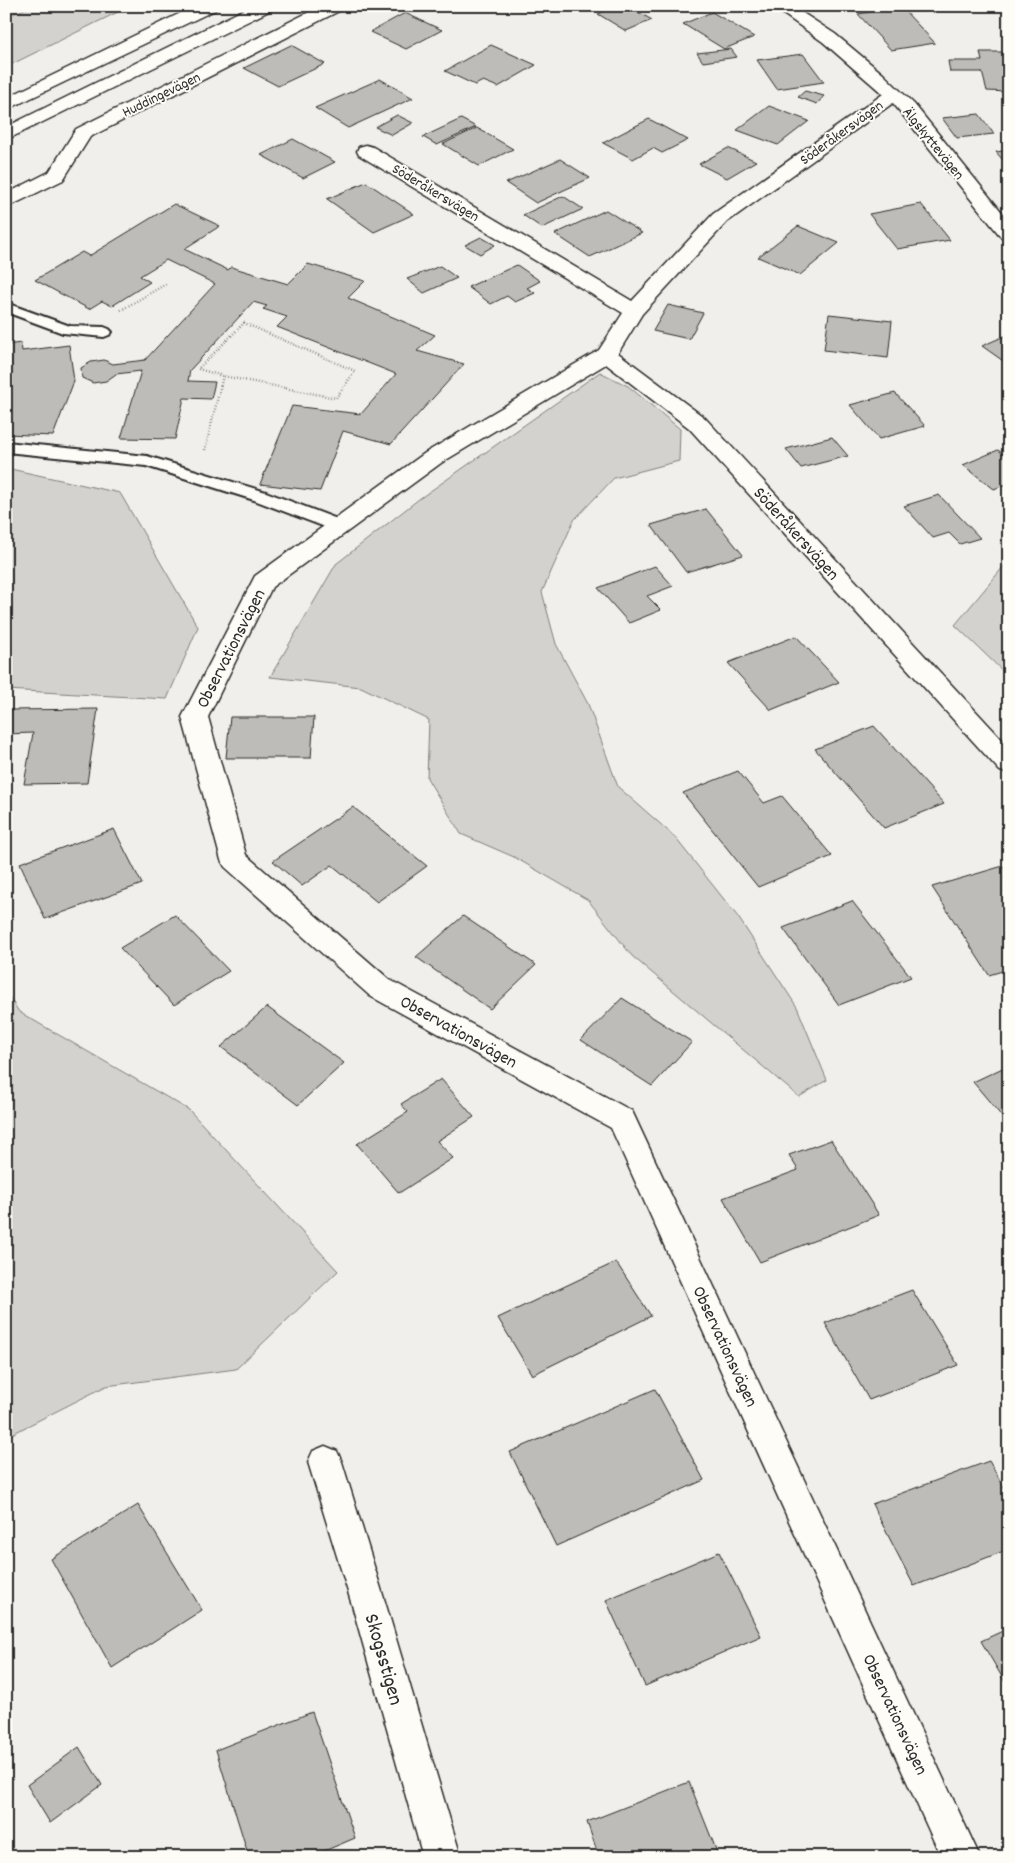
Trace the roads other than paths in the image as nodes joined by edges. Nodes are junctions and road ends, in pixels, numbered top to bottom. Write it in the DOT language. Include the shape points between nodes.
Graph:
graph roads {
  1 [pos="209,6"];
  2 [pos="265,6"];
  3 [pos="335,6"];
  4 [pos="780,6"];
  5 [pos="894,94"];
  6 [pos="6,105"];
  7 [pos="6,134"];
  8 [pos="366,151"];
  9 [pos="6,202"];
  10 [pos="1009,234"];
  11 [pos="6,307"];
  12 [pos="634,311"];
  13 [pos="104,332"];
  14 [pos="607,354"];
  15 [pos="6,447"];
  16 [pos="339,526"];
  17 [pos="1009,764"];
  18 [pos="325,1462"];
  19 [pos="442,1857"];
  20 [pos="961,1857"];
  1 -- 6 [label="street"];
  2 -- 7 [label="street, Huddingevägen"];
  3 -- 9 [label="street, Huddingevägen" via="83,133 56,176"];
  4 -- 5 [label="street, Älgskyttevägen" via="829,38"];
  5 -- 10 [label="street, Älgskyttevägen"];
  5 -- 12 [label="street, Söderåkersvägen" via="720,218"];
  8 -- 12 [label="street, Söderåkersvägen"];
  11 -- 13 [label="lane" via="68,330"];
  12 -- 14 [label="street, Söderåkersvägen"];
  14 -- 16 [label="street, Observationsvägen" via="433,458"];
  14 -- 17 [label="street, Söderåkersvägen" via="697,423"];
  15 -- 16 [label="lane" via="147,461 260,496"];
  16 -- 20 [label="street, Observationsvägen" via="263,582 195,717 234,860 380,988 622,1120"];
  18 -- 19 [label="street, Skogsstigen"];
}
